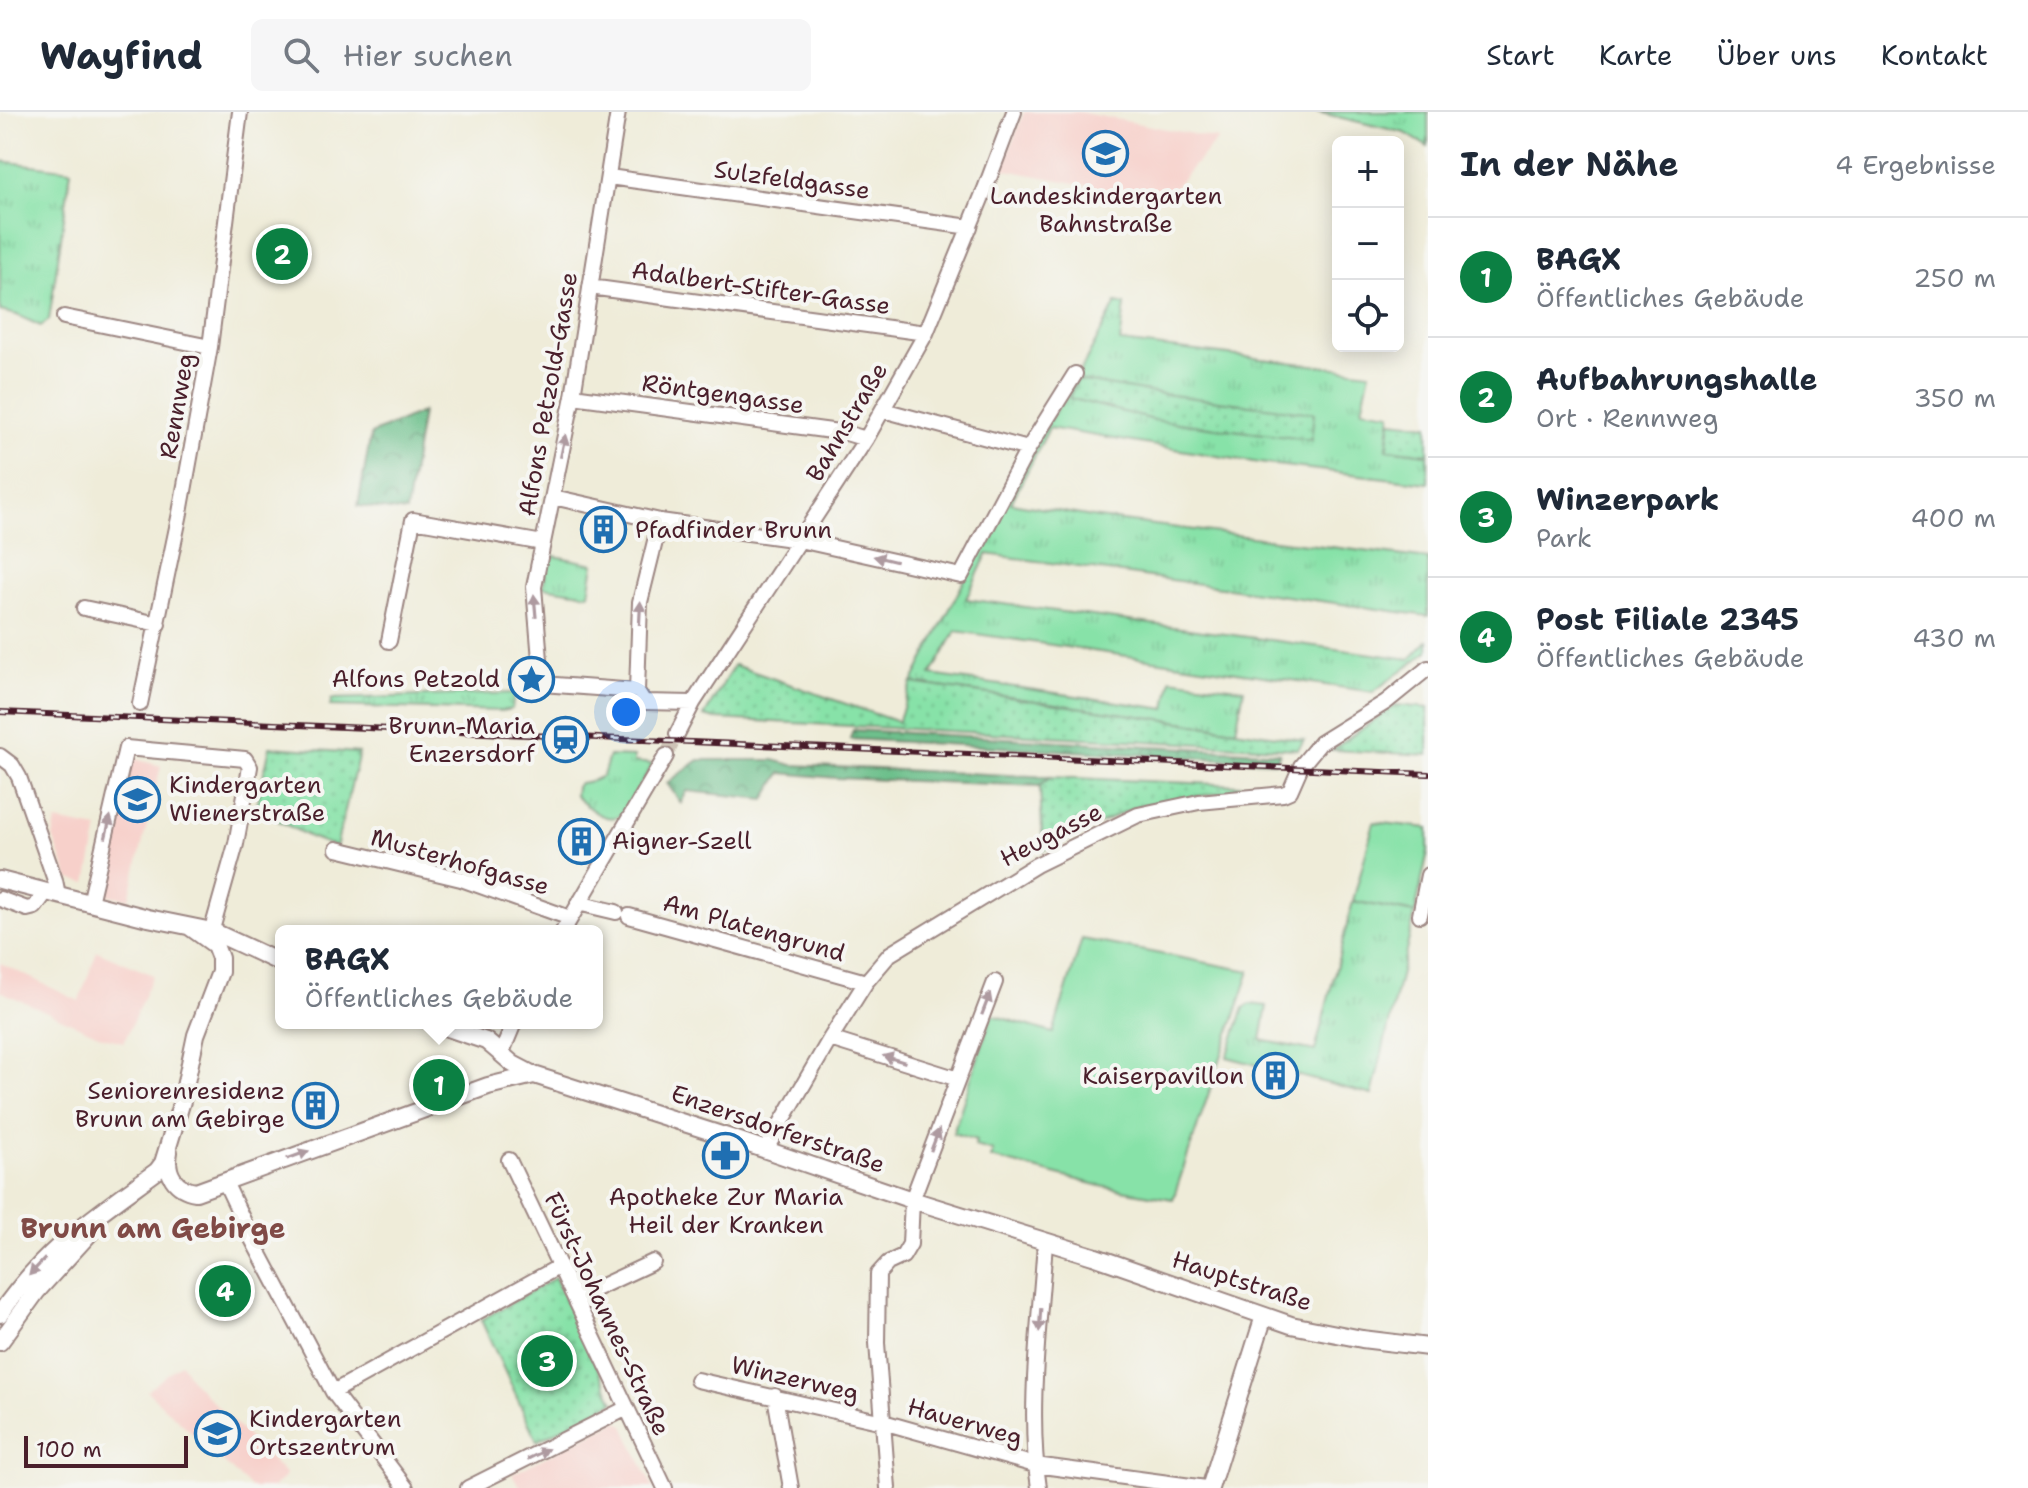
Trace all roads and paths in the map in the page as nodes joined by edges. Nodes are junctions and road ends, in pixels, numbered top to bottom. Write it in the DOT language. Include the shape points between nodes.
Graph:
graph roads {
  1 [pos="240,112"];
  2 [pos="618,112"];
  3 [pos="1014,112"];
  4 [pos="609,177"];
  5 [pos="970,227"];
  6 [pos="590,287"];
  7 [pos="64,317"];
  8 [pos="926,333"];
  9 [pos="210,347"];
  10 [pos="1075,374"];
  11 [pos="573,396"];
  12 [pos="883,410"];
  13 [pos="866,439"];
  14 [pos="1028,449"];
  15 [pos="553,497"];
  16 [pos="660,521"];
  17 [pos="799,540"];
  18 [pos="543,543"];
  19 [pos="84,608"];
  20 [pos="158,624"];
  21 [pos="389,641"];
  22 [pos="1428,668"];
  23 [pos="637,691"];
  24 [pos="693,703"];
  25 [pos="140,704"];
  26 [pos="677,734"];
  27 [pos="666,756"];
  28 [pos="6,761"];
  29 [pos="337,849"];
  30 [pos="1428,875"];
  31 [pos="0,880"];
  32 [pos="52,893"];
  33 [pos="0,899"];
  34 [pos="90,903"];
  35 [pos="578,903"];
  36 [pos="1420,915"];
  37 [pos="567,924"];
  38 [pos="211,936"];
  39 [pos="261,953"];
  40 [pos="275,960"];
  41 [pos="220,972"];
  42 [pos="866,982"];
  43 [pos="995,982"];
  44 [pos="451,1029"];
  45 [pos="512,1029"];
  46 [pos="830,1039"];
  47 [pos="502,1052"];
  48 [pos="534,1075"];
  49 [pos="958,1079"];
  50 [pos="488,1086"];
  51 [pos="171,1139"];
  52 [pos="766,1149"];
  53 [pos="509,1160"];
  54 [pos="173,1180"];
  55 [pos="225,1182"];
  56 [pos="912,1200"];
  57 [pos="1045,1242"];
  58 [pos="653,1262"];
  59 [pos="560,1266"];
  60 [pos="576,1298"];
  61 [pos="0,1314"];
  62 [pos="1264,1316"];
  63 [pos="0,1342"];
  64 [pos="1428,1347"];
  65 [pos="697,1380"];
  66 [pos="333,1392"];
  67 [pos="775,1396"];
  68 [pos="627,1408"];
  69 [pos="883,1422"];
  70 [pos="1035,1465"];
  71 [pos="406,1488"];
  72 [pos="468,1488"];
  73 [pos="665,1488"];
  74 [pos="791,1488"];
  75 [pos="888,1488"];
  76 [pos="1039,1488"];
  77 [pos="1208,1488"];
  1 -- 9 [label="street, Rennweg"];
  2 -- 4 [label="street, Alfons Petzold-Gasse"];
  3 -- 5 [label="street, Bahnstraße"];
  4 -- 5 [label="street, Sulzfeldgasse"];
  4 -- 6 [label="street, Alfons Petzold-Gasse"];
  5 -- 8 [label="street, Bahnstraße"];
  6 -- 8 [label="street, Adalbert-Stifter-Gasse"];
  6 -- 11 [label="street, Alfons Petzold-Gasse"];
  7 -- 9 [label="street"];
  8 -- 12 [label="street, Bahnstraße"];
  9 -- 20 [label="street, Rennweg"];
  10 -- 14 [label="street"];
  11 -- 13 [label="street, Röntgengasse"];
  15 -- 11 [label="street, Alfons Petzold-Gasse, one-way"];
  12 -- 13 [label="street, Bahnstraße"];
  12 -- 14 [label="street"];
  13 -- 17 [label="street, Bahnstraße"];
  14 -- 17 [label="street, one-way" via="961,576"];
  15 -- 16 [label="street"];
  15 -- 18 [label="street, Alfons Petzold-Gasse"];
  16 -- 17 [label="street"];
  23 -- 16 [label="street, one-way" via="640,602"];
  17 -- 24 [label="street, Bahnstraße"];
  18 -- 21 [label="street" via="413,520"];
  23 -- 18 [label="street, Alfons Petzold-Gasse, one-way" via="542,684 534,587"];
  19 -- 20 [label="street"];
  20 -- 25 [label="street, Rennweg"];
  22 -- 42 [label="street, Heugasse" via="1320,743 1290,791 1138,815 1036,865 956,913 890,954"];
  23 -- 24 [label="street" via="644,702"];
  24 -- 26 [label="street, Bahnstraße"];
  27 -- 35 [label="street"];
  28 -- 32 [label="street" via="55,880"];
  29 -- 37 [label="street, Musterhofgasse" via="461,879"];
  30 -- 36 [label="street"];
  31 -- 32 [label="main road"];
  32 -- 33 [label="street" via="27,909"];
  32 -- 34 [label="main road"];
  34 -- 38 [label="main road"];
  34 -- 38 [label="street, one-way" via="126,748 245,759 250,767 236,844"];
  35 -- 37 [label="street"];
  35 -- 42 [label="street, Am Platengrund"];
  38 -- 39 [label="main road"];
  38 -- 41 [label="main road"];
  39 -- 40 [label="main road"];
  39 -- 41 [label="main road" via="232,959"];
  41 -- 51 [label="main road" via="196,1035"];
  42 -- 46 [label="street, Heugasse"];
  49 -- 43 [label="street, one-way"];
  44 -- 47 [label="main road, Enzersdorferstraße"];
  45 -- 47 [label="street"];
  49 -- 46 [label="street, one-way"];
  46 -- 52 [label="street, Heugasse"];
  47 -- 48 [label="main road, Enzersdorferstraße"];
  47 -- 50 [label="main road"];
  48 -- 50 [label="main road"];
  48 -- 52 [label="main road, Enzersdorferstraße"];
  56 -- 49 [label="street, one-way"];
  55 -- 50 [label="main road, one-way"];
  51 -- 54 [label="main road" via="167,1163"];
  51 -- 61 [label="main road, one-way" via="157,1171 51,1252"];
  52 -- 56 [label="main road, Enzersdorferstraße"];
  53 -- 59 [label="street, Fürst-Johannes-Straße"];
  54 -- 55 [label="main road" via="185,1191 196,1192"];
  54 -- 63 [label="main road" via="141,1193 100,1222"];
  55 -- 66 [label="street"];
  56 -- 57 [label="main road, Enzersdorferstraße"];
  56 -- 69 [label="street" via="910,1244 878,1274"];
  57 -- 62 [label="main road, Hauptstraße"];
  57 -- 70 [label="street, one-way"];
  58 -- 60 [label="street"];
  59 -- 60 [label="street, Fürst-Johannes-Straße"];
  59 -- 66 [label="street"];
  60 -- 68 [label="street, Fürst-Johannes-Straße"];
  62 -- 64 [label="main road, Hauptstraße" via="1317,1331"];
  62 -- 77 [label="main road"];
  65 -- 67 [label="street, Winzerweg"];
  66 -- 71 [label="street"];
  67 -- 69 [label="street, Winzerweg"];
  67 -- 74 [label="street"];
  72 -- 68 [label="street, one-way"];
  68 -- 73 [label="street, Fürst-Johannes-Straße"];
  69 -- 70 [label="street, Hauerweg"];
  69 -- 75 [label="street"];
  70 -- 76 [label="street"];
  70 -- 77 [label="street, Hauerweg"];
}
